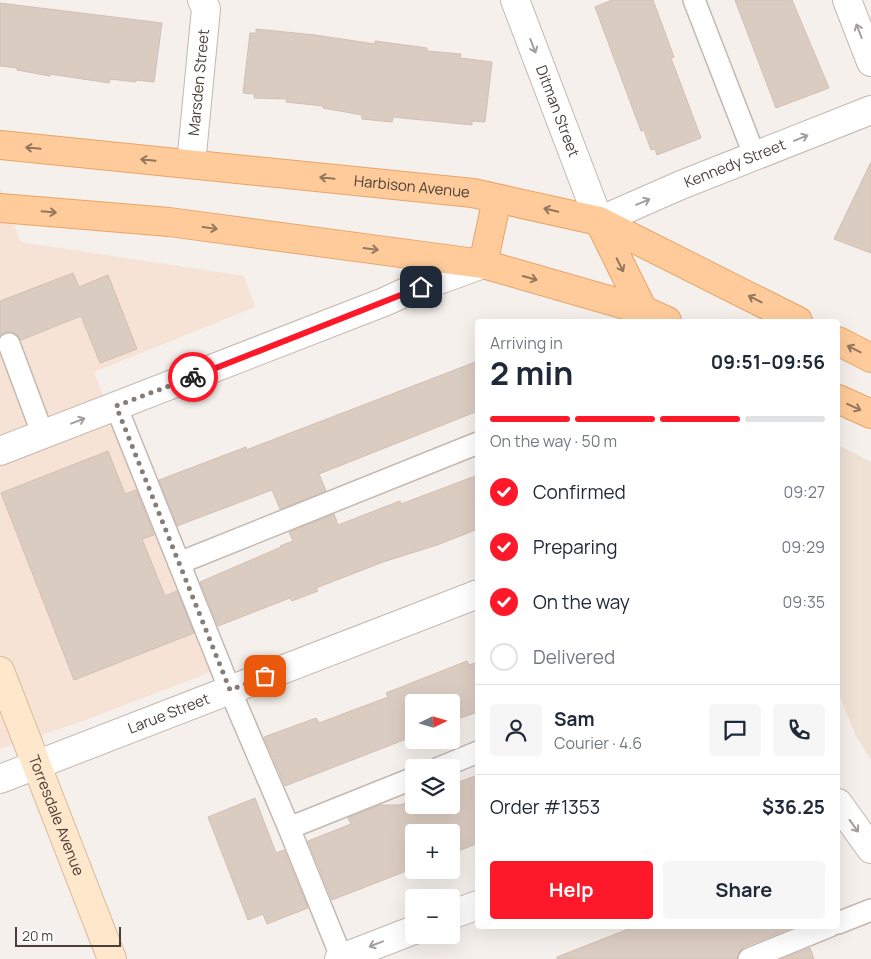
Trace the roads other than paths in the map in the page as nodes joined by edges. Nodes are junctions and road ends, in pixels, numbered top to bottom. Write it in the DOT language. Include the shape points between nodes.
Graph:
graph roads {
  1 [pos="202,0"];
  2 [pos="516,0"];
  3 [pos="694,0"];
  4 [pos="847,0"];
  5 [pos="871,62"];
  6 [pos="871,110"];
  7 [pos="0,145"];
  8 [pos="756,157"];
  9 [pos="190,164"];
  10 [pos="497,199"];
  11 [pos="0,208"];
  12 [pos="598,221"];
  13 [pos="483,264"];
  14 [pos="652,318"];
  15 [pos="794,319"];
  16 [pos="840,342"];
  17 [pos="8,358"];
  18 [pos="871,358"];
  19 [pos="840,400"];
  20 [pos="116,406"];
  21 [pos="871,414"];
  22 [pos="43,435"];
  23 [pos="475,444"];
  24 [pos="0,451"];
  25 [pos="179,562"];
  26 [pos="475,595"];
  27 [pos="0,671"];
  28 [pos="230,690"];
  29 [pos="475,753"];
  30 [pos="460,759"];
  31 [pos="37,765"];
  32 [pos="0,779"];
  33 [pos="405,782"];
  34 [pos="840,806"];
  35 [pos="289,828"];
  36 [pos="871,849"];
  37 [pos="475,906"];
  38 [pos="871,910"];
  39 [pos="460,912"];
  40 [pos="840,922"];
  41 [pos="823,929"];
  42 [pos="405,934"];
  43 [pos="112,959"];
  44 [pos="341,959"];
  45 [pos="749,959"];
  1 -- 9 [label="street, Marsden Street" via="206,9"];
  2 -- 12 [label="street, Ditman Street, one-way"];
  3 -- 8 [label="lane"];
  5 -- 4 [label="street, one-way"];
  8 -- 6 [label="street, Kennedy Street, one-way"];
  9 -- 7 [label="main road, Harbison Avenue, one-way"];
  12 -- 8 [label="street, Kennedy Street, one-way"];
  10 -- 9 [label="main road, Harbison Avenue, one-way"];
  12 -- 10 [label="main road, Harbison Avenue, one-way"];
  10 -- 13 [label="main road"];
  11 -- 13 [label="main road, one-way" via="170,222"];
  12 -- 14 [label="main road, one-way"];
  15 -- 12 [label="main road, Harbison Avenue, one-way"];
  13 -- 14 [label="main road, one-way"];
  13 -- 20 [label="street"];
  18 -- 16 [label="main road, one-way"];
  17 -- 22 [label="lane"];
  19 -- 21 [label="main road, one-way"];
  22 -- 20 [label="street, one-way"];
  20 -- 25 [label="lane"];
  22 -- 24 [label="street"];
  23 -- 25 [label="lane"];
  25 -- 28 [label="lane"];
  26 -- 28 [label="street, Larue Street"];
  27 -- 31 [label="street, Torresdale Avenue"];
  28 -- 31 [label="street, Larue Street"];
  28 -- 35 [label="lane"];
  29 -- 30 [label="lane"];
  31 -- 32 [label="street, Larue Street"];
  31 -- 43 [label="street, Torresdale Avenue"];
  33 -- 35 [label="lane"];
  34 -- 36 [label="street, one-way"];
  35 -- 44 [label="lane"];
  37 -- 39 [label="street"];
  38 -- 40 [label="lane"];
  41 -- 45 [label="lane"];
  42 -- 44 [label="street, one-way"];
}
